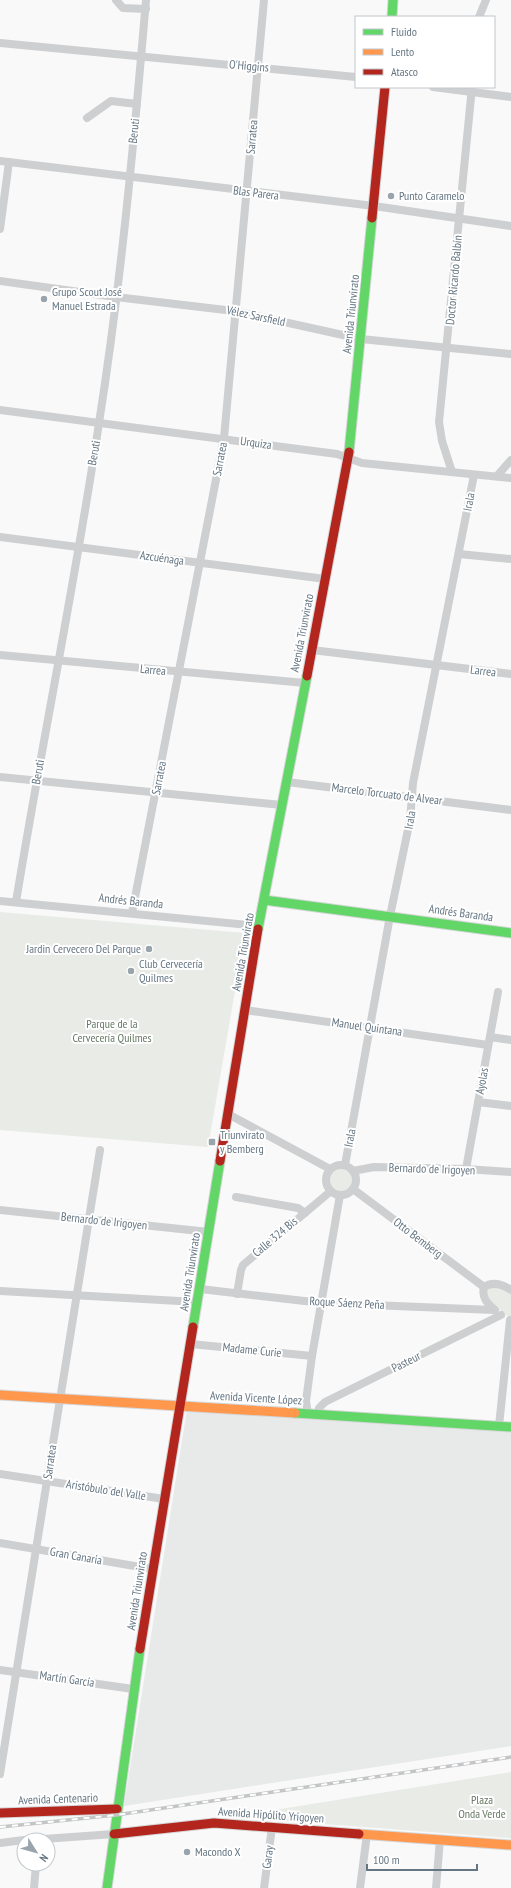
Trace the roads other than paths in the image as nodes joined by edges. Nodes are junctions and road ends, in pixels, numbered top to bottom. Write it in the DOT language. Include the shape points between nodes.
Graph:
graph roads {
  1 [pos="116,0"];
  2 [pos="146,0"];
  3 [pos="264,0"];
  4 [pos="394,0"];
  5 [pos="486,0"];
  6 [pos="146,10"];
  7 [pos="392,16"];
  8 [pos="479,16"];
  9 [pos="0,43"];
  10 [pos="142,57"];
  11 [pos="258,67"];
  12 [pos="355,77"];
  13 [pos="385,88"];
  14 [pos="446,88"];
  15 [pos="471,90"];
  16 [pos="511,98"];
  17 [pos="137,104"];
  18 [pos="87,118"];
  19 [pos="0,161"];
  20 [pos="9,162"];
  21 [pos="130,178"];
  22 [pos="247,192"];
  23 [pos="374,206"];
  24 [pos="460,219"];
  25 [pos="511,226"];
  26 [pos="0,229"];
  27 [pos="0,281"];
  28 [pos="116,297"];
  29 [pos="234,311"];
  30 [pos="361,339"];
  31 [pos="448,347"];
  32 [pos="511,354"];
  33 [pos="0,410"];
  34 [pos="99,423"];
  35 [pos="224,438"];
  36 [pos="348,459"];
  37 [pos="511,460"];
  38 [pos="452,472"];
  39 [pos="474,475"];
  40 [pos="497,476"];
  41 [pos="511,478"];
  42 [pos="0,537"];
  43 [pos="78,546"];
  44 [pos="459,554"];
  45 [pos="511,559"];
  46 [pos="200,563"];
  47 [pos="325,579"];
  48 [pos="312,650"];
  49 [pos="0,655"];
  50 [pos="58,661"];
  51 [pos="436,665"];
  52 [pos="179,672"];
  53 [pos="511,674"];
  54 [pos="305,683"];
  55 [pos="0,778"];
  56 [pos="36,781"];
  57 [pos="287,782"];
  58 [pos="156,794"];
  59 [pos="413,796"];
  60 [pos="282,805"];
  61 [pos="511,810"];
  62 [pos="264,900"];
  63 [pos="0,901"];
  64 [pos="16,902"];
  65 [pos="132,913"];
  66 [pos="390,916"];
  67 [pos="259,926"];
  68 [pos="511,931"];
  69 [pos="498,992"];
  70 [pos="245,1010"];
  71 [pos="371,1027"];
  72 [pos="511,1040"];
  73 [pos="489,1041"];
  74 [pos="478,1102"];
  75 [pos="511,1106"];
  76 [pos="228,1114"];
  77 [pos="100,1150"];
  78 [pos="345,1165"];
  79 [pos="330,1169"];
  80 [pos="466,1169"];
  81 [pos="353,1170"];
  82 [pos="511,1172"];
  83 [pos="353,1189"];
  84 [pos="331,1191"];
  85 [pos="340,1195"];
  86 [pos="236,1198"];
  87 [pos="0,1210"];
  88 [pos="305,1212"];
  89 [pos="88,1219"];
  90 [pos="209,1232"];
  91 [pos="484,1287"];
  92 [pos="200,1289"];
  93 [pos="511,1290"];
  94 [pos="0,1291"];
  95 [pos="237,1294"];
  96 [pos="76,1296"];
  97 [pos="197,1302"];
  98 [pos="322,1303"];
  99 [pos="498,1312"];
  100 [pos="510,1321"];
  101 [pos="191,1344"];
  102 [pos="312,1356"];
  103 [pos="0,1395"];
  104 [pos="59,1399"];
  105 [pos="180,1406"];
  106 [pos="308,1414"];
  107 [pos="318,1414"];
  108 [pos="499,1426"];
  109 [pos="511,1427"];
  110 [pos="0,1474"];
  111 [pos="48,1481"];
  112 [pos="164,1499"];
  113 [pos="0,1543"];
  114 [pos="37,1549"];
  115 [pos="152,1569"];
  116 [pos="0,1670"];
  117 [pos="16,1672"];
  118 [pos="134,1689"];
  119 [pos="0,1774"];
  120 [pos="117,1809"];
  121 [pos="0,1813"];
  122 [pos="272,1827"];
  123 [pos="114,1834"];
  124 [pos="367,1834"];
  125 [pos="440,1838"];
  126 [pos="56,1839"];
  127 [pos="16,1841"];
  128 [pos="0,1842"];
  129 [pos="511,1845"];
  130 [pos="35,1872"];
  131 [pos="34,1888"];
  132 [pos="107,1888"];
  133 [pos="264,1888"];
  134 [pos="360,1888"];
  135 [pos="436,1888"];
  1 -- 6 [label="street" via="123,8"];
  2 -- 6 [label="street, Beruti"];
  3 -- 11 [label="street, Sarratea"];
  4 -- 7 [label="street"];
  5 -- 8 [label="street"];
  6 -- 10 [label="street, Beruti"];
  9 -- 10 [label="street, O'Higgins"];
  10 -- 11 [label="street, O'Higgins"];
  10 -- 17 [label="street, Beruti"];
  11 -- 12 [label="street, O'Higgins"];
  11 -- 22 [label="street, Sarratea"];
  13 -- 23 [label="street, Avenida Triunvirato"];
  14 -- 15 [label="street"];
  15 -- 16 [label="street"];
  15 -- 24 [label="street, Doctor Ricardo Balbín"];
  17 -- 18 [label="street" via="111,101"];
  17 -- 21 [label="street, Beruti"];
  19 -- 20 [label="street, Blas Parera"];
  20 -- 21 [label="street, Blas Parera"];
  20 -- 26 [label="street"];
  21 -- 22 [label="street, Blas Parera"];
  21 -- 28 [label="street, Beruti"];
  22 -- 23 [label="street, Blas Parera"];
  22 -- 29 [label="street, Sarratea"];
  23 -- 24 [label="street, Blas Parera"];
  23 -- 30 [label="street, Avenida Triunvirato"];
  24 -- 25 [label="street, Blas Parera"];
  24 -- 31 [label="street, Doctor Ricardo Balbín"];
  27 -- 28 [label="street, Vélez Sarsfield"];
  28 -- 29 [label="street, Vélez Sarsfield"];
  28 -- 34 [label="street, Beruti"];
  29 -- 30 [label="street, Vélez Sarsfield"];
  29 -- 35 [label="street, Sarratea"];
  30 -- 31 [label="street, Vélez Sarsfield"];
  30 -- 36 [label="street, Avenida Triunvirato"];
  31 -- 32 [label="street, Vélez Sarsfield"];
  31 -- 38 [label="street, Doctor Ricardo Balbín" via="440,431"];
  33 -- 34 [label="street, Urquiza"];
  34 -- 35 [label="street, Urquiza"];
  34 -- 43 [label="street, Beruti"];
  35 -- 36 [label="street, Urquiza" via="337,454"];
  35 -- 46 [label="street, Sarratea"];
  36 -- 38 [label="street, Urquiza" via="362,463"];
  36 -- 47 [label="street, Avenida Triunvirato"];
  37 -- 40 [label="street"];
  38 -- 39 [label="street, Urquiza"];
  39 -- 40 [label="street, Urquiza"];
  39 -- 44 [label="street, Irala"];
  40 -- 41 [label="street, Urquiza"];
  42 -- 43 [label="street, Azcuénaga"];
  43 -- 46 [label="street, Azcuénaga"];
  43 -- 50 [label="street, Beruti"];
  44 -- 45 [label="street"];
  44 -- 51 [label="street, Irala"];
  46 -- 47 [label="street, Azcuénaga"];
  46 -- 52 [label="street, Sarratea"];
  47 -- 48 [label="street, Avenida Triunvirato"];
  48 -- 51 [label="street, Larrea"];
  48 -- 54 [label="street, Avenida Triunvirato"];
  49 -- 50 [label="street, Larrea"];
  50 -- 52 [label="street, Larrea"];
  50 -- 56 [label="street, Beruti"];
  51 -- 53 [label="street, Larrea"];
  51 -- 59 [label="street, Irala" via="413,783"];
  52 -- 54 [label="street, Larrea"];
  52 -- 58 [label="street, Sarratea"];
  54 -- 57 [label="street, Avenida Triunvirato"];
  55 -- 56 [label="street"];
  56 -- 58 [label="street"];
  56 -- 64 [label="street, Beruti"];
  57 -- 59 [label="street, Marcelo Torcuato de Alvear"];
  57 -- 60 [label="street, Avenida Triunvirato"];
  58 -- 60 [label="street"];
  58 -- 65 [label="street, Sarratea"];
  59 -- 61 [label="street, Marcelo Torcuato de Alvear"];
  59 -- 66 [label="street, Irala"];
  60 -- 62 [label="street, Avenida Triunvirato"];
  62 -- 66 [label="street, Andrés Baranda"];
  62 -- 67 [label="street, Avenida Triunvirato"];
  63 -- 64 [label="street, Andrés Baranda"];
  64 -- 65 [label="street, Andrés Baranda"];
  65 -- 67 [label="street, Andrés Baranda"];
  66 -- 68 [label="street, Andrés Baranda"];
  66 -- 71 [label="street, Irala"];
  67 -- 70 [label="street, Avenida Triunvirato"];
  69 -- 73 [label="street, Ayolas"];
  70 -- 71 [label="street, Manuel Quintana"];
  70 -- 76 [label="street, Avenida Triunvirato"];
  71 -- 73 [label="street, Manuel Quintana"];
  71 -- 78 [label="street, Irala"];
  72 -- 73 [label="street, Manuel Quintana"];
  73 -- 74 [label="street, Ayolas"];
  74 -- 75 [label="street"];
  74 -- 80 [label="street, Ayolas"];
  76 -- 79 [label="street"];
  76 -- 90 [label="street, Avenida Triunvirato"];
  77 -- 89 [label="street, Sarratea"];
  78 -- 79 [label="street"];
  78 -- 81 [label="street"];
  79 -- 84 [label="street" via="326,1178"];
  80 -- 81 [label="street, Bernardo de Irigoyen" via="374,1167"];
  80 -- 82 [label="street, Bernardo de Irigoyen"];
  81 -- 83 [label="street" via="356,1180"];
  83 -- 85 [label="street"];
  83 -- 91 [label="street, Otto Bemberg"];
  84 -- 85 [label="street"];
  84 -- 88 [label="street, Calle 324 Bis"];
  85 -- 98 [label="street"];
  86 -- 88 [label="street" via="298,1208"];
  87 -- 89 [label="street, Bernardo de Irigoyen"];
  88 -- 95 [label="street, Calle 324 Bis" via="243,1265"];
  89 -- 90 [label="street, Bernardo de Irigoyen"];
  89 -- 96 [label="street, Sarratea"];
  90 -- 92 [label="street, Avenida Triunvirato"];
  91 -- 93 [label="street" via="497,1283"];
  91 -- 99 [label="street" via="486,1301"];
  92 -- 95 [label="street, Roque Sáenz Peña"];
  92 -- 97 [label="street, Avenida Triunvirato"];
  94 -- 96 [label="street"];
  95 -- 98 [label="street, Roque Sáenz Peña"];
  96 -- 97 [label="street"];
  96 -- 104 [label="street, Sarratea"];
  97 -- 101 [label="street, Avenida Triunvirato"];
  98 -- 99 [label="street, Roque Sáenz Peña"];
  98 -- 102 [label="street"];
  99 -- 100 [label="street"];
  99 -- 107 [label="street, Pasteur" via="325,1402 319,1408"];
  100 -- 108 [label="street"];
  101 -- 102 [label="street, Madame Curie"];
  101 -- 105 [label="street, Avenida Triunvirato"];
  102 -- 106 [label="street" via="306,1401"];
  103 -- 104 [label="street, Avenida Vicente López"];
  104 -- 105 [label="street, Avenida Vicente López"];
  104 -- 111 [label="street, Sarratea"];
  105 -- 106 [label="street, Avenida Vicente López"];
  105 -- 112 [label="street, Avenida Triunvirato"];
  106 -- 107 [label="street, Avenida Vicente López"];
  107 -- 108 [label="street, Avenida Vicente López"];
  108 -- 109 [label="street, Avenida Vicente López"];
  110 -- 111 [label="street, Aristóbulo del Valle"];
  111 -- 112 [label="street, Aristóbulo del Valle"];
  111 -- 114 [label="street, Sarratea"];
  112 -- 115 [label="street, Avenida Triunvirato"];
  113 -- 114 [label="street, Gran Canaria"];
  114 -- 115 [label="street, Gran Canaria"];
  114 -- 117 [label="street, Sarratea"];
  115 -- 118 [label="street, Avenida Triunvirato"];
  116 -- 117 [label="street, Martín García"];
  117 -- 118 [label="street, Martín García"];
  117 -- 119 [label="street, Sarratea"];
  118 -- 120 [label="street, Avenida Triunvirato"];
  120 -- 121 [label="street, Avenida Centenario"];
  120 -- 123 [label="street, Avenida Triunvirato"];
  122 -- 123 [label="street, Avenida Hipólito Yrigoyen" via="207,1823"];
  122 -- 124 [label="street, Avenida Hipólito Yrigoyen"];
  122 -- 133 [label="street, Garay"];
  123 -- 126 [label="street, Avenida Hipólito Yrigoyen"];
  123 -- 132 [label="street, Avenida Triunvirato"];
  124 -- 125 [label="street, Avenida Hipólito Yrigoyen"];
  124 -- 134 [label="street"];
  125 -- 129 [label="street, Avenida Hipólito Yrigoyen"];
  125 -- 135 [label="street"];
  127 -- 128 [label="street"];
  130 -- 131 [label="street"];
}
